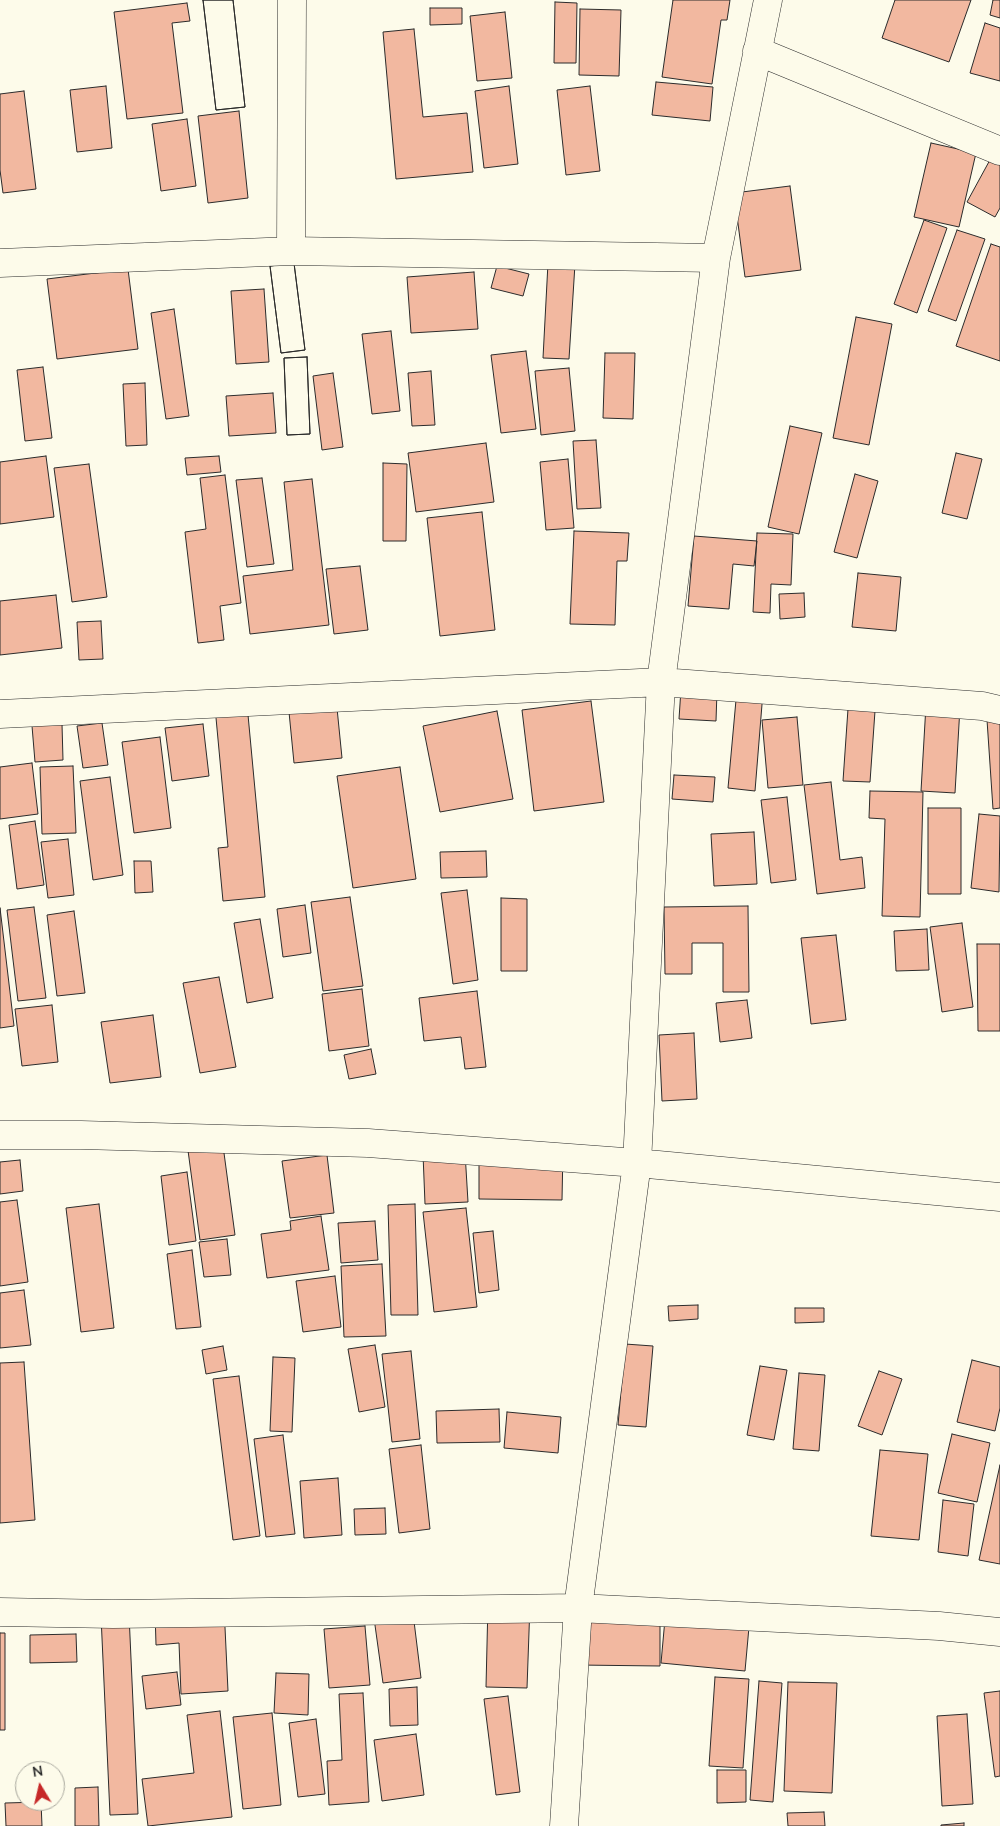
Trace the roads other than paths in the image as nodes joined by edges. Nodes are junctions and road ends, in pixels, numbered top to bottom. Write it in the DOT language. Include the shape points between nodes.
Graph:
graph roads {
  1 [pos="292,0"];
  2 [pos="768,0"];
  3 [pos="757,51"];
  4 [pos="1000,151"];
  5 [pos="291,251"];
  6 [pos="716,258"];
  7 [pos="0,263"];
  8 [pos="661,682"];
  9 [pos="1000,710"];
  10 [pos="0,714"];
  11 [pos="0,1135"];
  12 [pos="637,1163"];
  13 [pos="1000,1197"];
  14 [pos="578,1608"];
  15 [pos="0,1612"];
  16 [pos="1000,1632"];
  17 [pos="564,1826"];
  1 -- 5 [label="street"];
  2 -- 3 [label="street"];
  3 -- 4 [label="street"];
  3 -- 6 [label="street"];
  5 -- 6 [label="street"];
  5 -- 7 [label="street"];
  6 -- 8 [label="street"];
  8 -- 9 [label="street" via="982,706"];
  8 -- 10 [label="street"];
  8 -- 12 [label="street"];
  11 -- 12 [label="street" via="368,1143"];
  12 -- 13 [label="street"];
  12 -- 14 [label="street"];
  14 -- 15 [label="street" via="113,1614"];
  14 -- 16 [label="street" via="939,1626"];
  14 -- 17 [label="street"];
}
